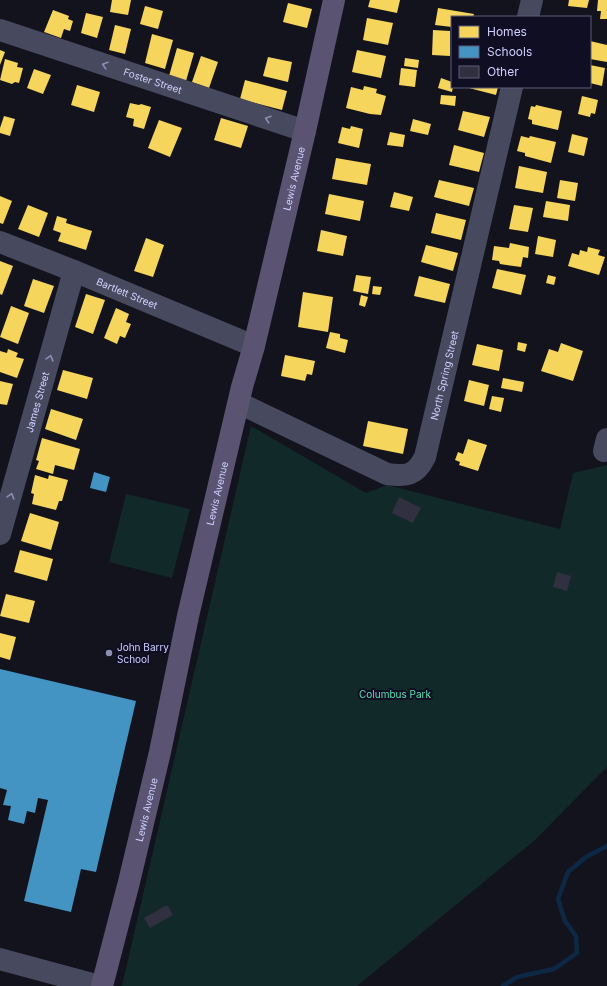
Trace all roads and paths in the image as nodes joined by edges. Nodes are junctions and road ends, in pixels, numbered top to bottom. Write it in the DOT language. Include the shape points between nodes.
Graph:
graph roads {
  1 [pos="334,0"];
  2 [pos="532,0"];
  3 [pos="528,16"];
  4 [pos="0,30"];
  5 [pos="512,88"];
  6 [pos="305,131"];
  7 [pos="0,242"];
  8 [pos="74,271"];
  9 [pos="254,346"];
  10 [pos="239,403"];
  11 [pos="0,534"];
  12 [pos="0,959"];
  13 [pos="101,986"];
  1 -- 6 [label="main road, Lewis Avenue"];
  2 -- 3 [label="street"];
  6 -- 4 [label="street, Foster Street, one-way"];
  5 -- 10 [label="street, North Spring Street" via="426,457 420,468 400,476 388,474"];
  6 -- 9 [label="main road, Lewis Avenue"];
  7 -- 8 [label="street, Bartlett Street"];
  8 -- 9 [label="street, Bartlett Street"];
  11 -- 8 [label="street, James Street, one-way"];
  9 -- 10 [label="main road, Lewis Avenue"];
  10 -- 13 [label="main road, Lewis Avenue" via="187,623 160,752"];
  12 -- 13 [label="street"];
}
